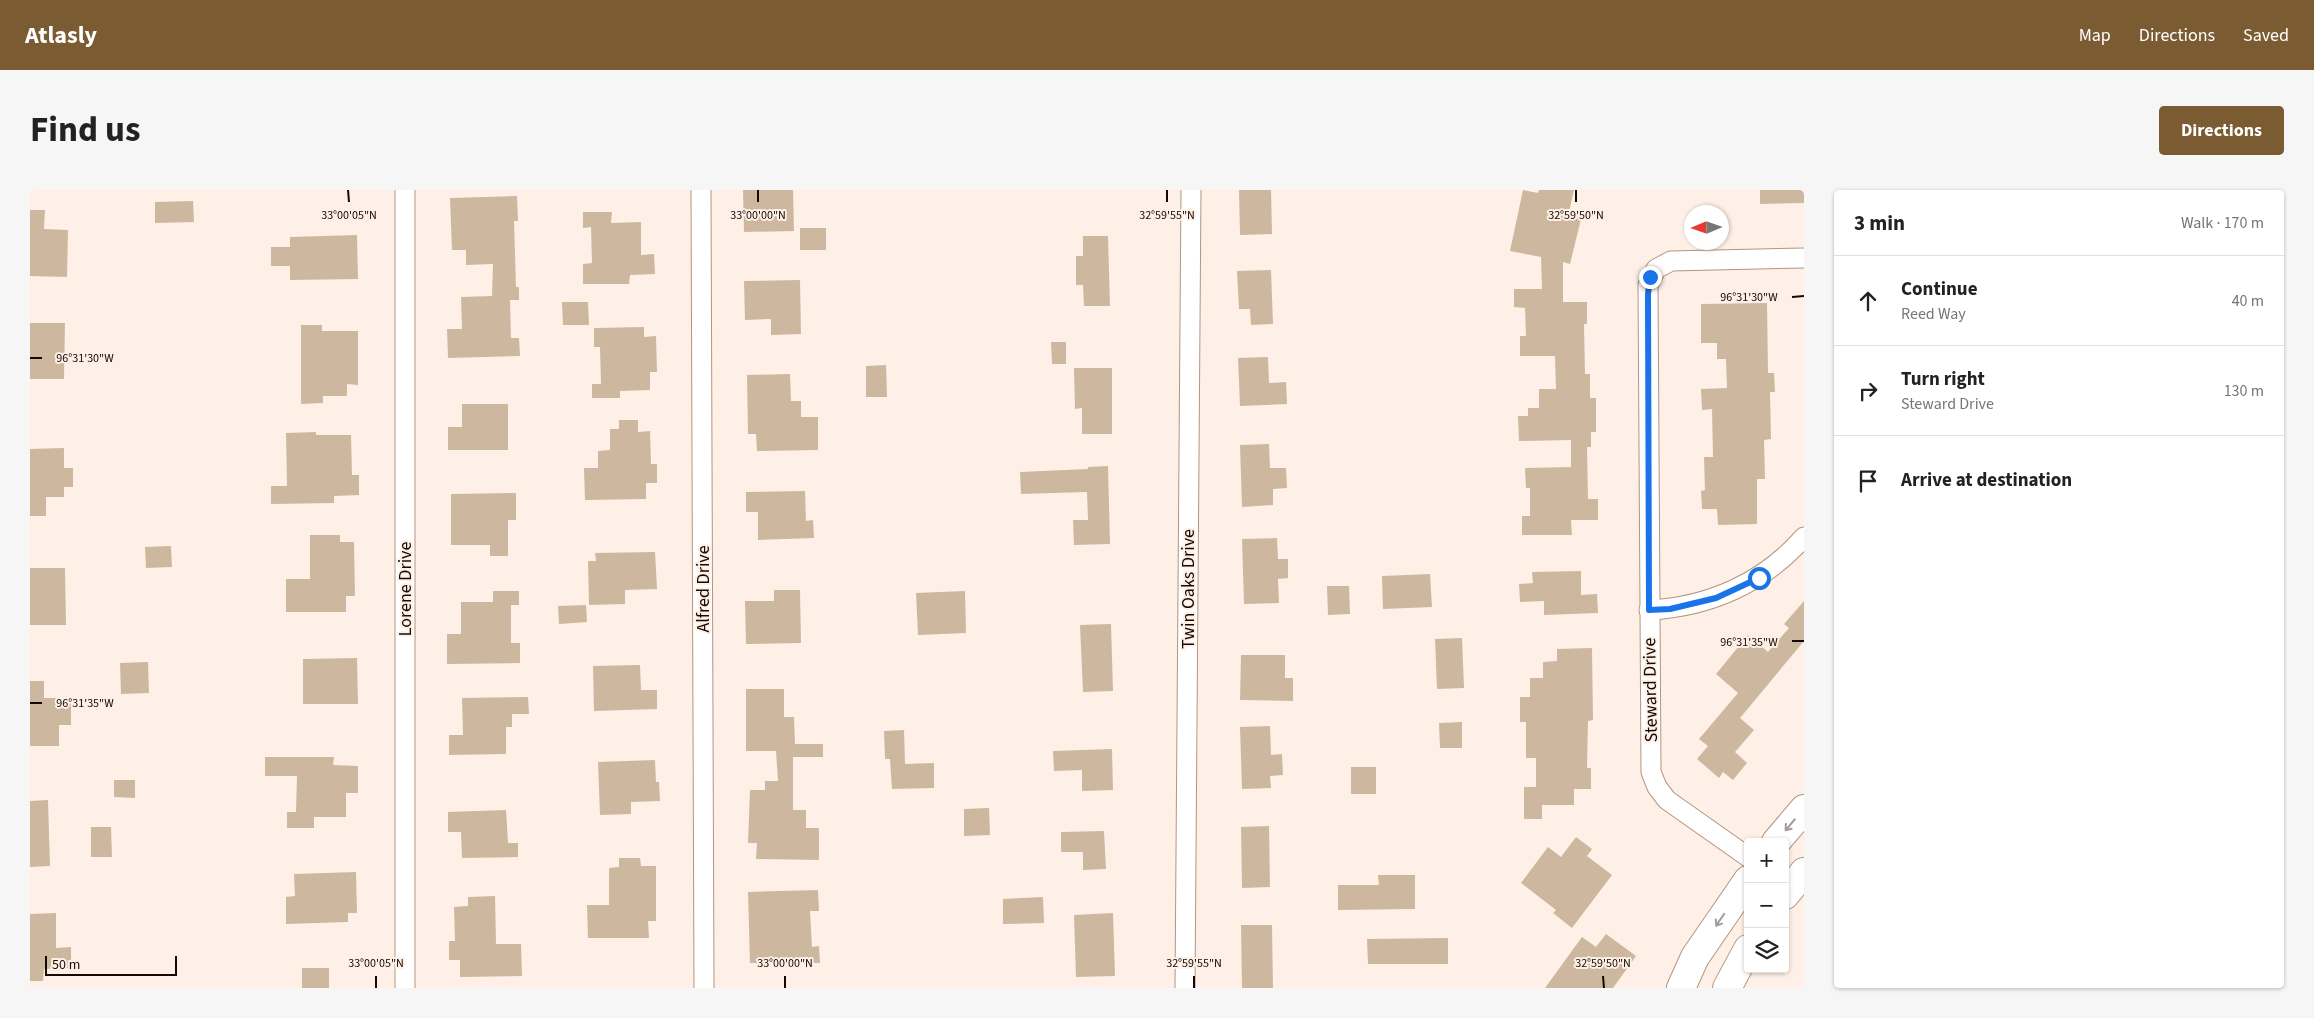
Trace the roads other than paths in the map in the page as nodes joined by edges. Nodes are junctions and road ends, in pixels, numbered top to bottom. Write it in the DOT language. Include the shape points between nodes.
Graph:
graph roads {
  1 [pos="405,190"];
  2 [pos="701,190"];
  3 [pos="1190,190"];
  4 [pos="1804,258"];
  5 [pos="1804,537"];
  6 [pos="1649,610"];
  7 [pos="1804,809"];
  8 [pos="1779,838"];
  9 [pos="1744,854"];
  10 [pos="1804,872"];
  11 [pos="1746,883"];
  12 [pos="1789,890"];
  13 [pos="1744,956"];
  14 [pos="405,988"];
  15 [pos="704,988"];
  16 [pos="1185,988"];
  17 [pos="1681,988"];
  18 [pos="1727,988"];
  1 -- 14 [label="street, Lorene Drive"];
  2 -- 15 [label="street, Alfred Drive"];
  3 -- 16 [label="street, Twin Oaks Drive"];
  4 -- 6 [label="street, Steward Drive" via="1671,261 1650,277"];
  5 -- 6 [label="street" via="1759,578 1716,598 1670,609"];
  6 -- 9 [label="street, Steward Drive" via="1651,772 1657,787 1668,800"];
  7 -- 8 [label="main road, one-way"];
  10 -- 12 [label="main road"];
  11 -- 17 [label="main road, one-way" via="1695,957"];
  13 -- 18 [label="main road"];
}
